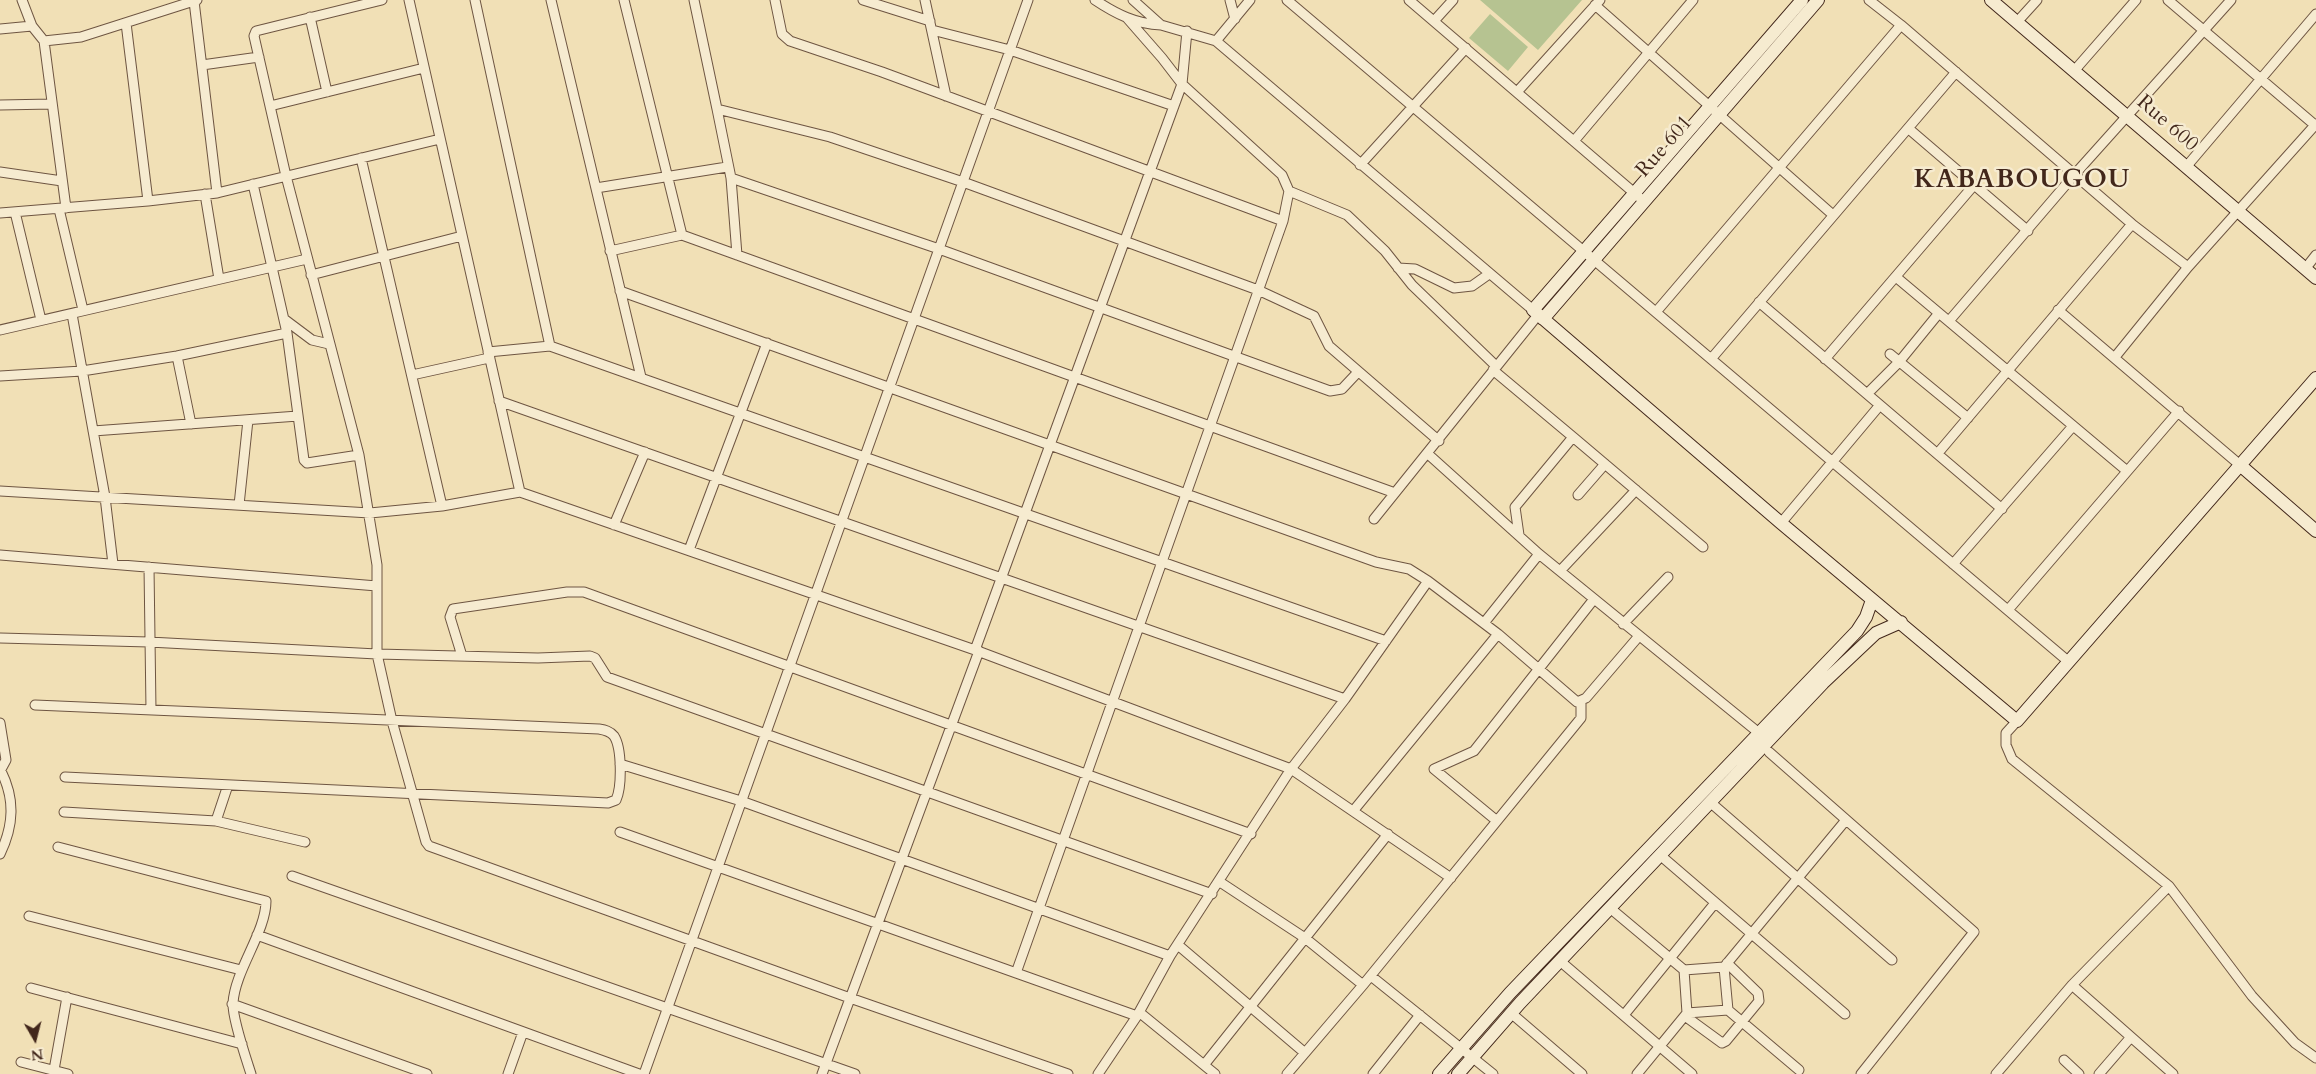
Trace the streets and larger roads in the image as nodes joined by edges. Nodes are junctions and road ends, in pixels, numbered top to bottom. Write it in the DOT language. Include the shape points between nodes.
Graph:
graph roads {
  1 [pos="22,0"];
  2 [pos="195,0"];
  3 [pos="382,0"];
  4 [pos="408,0"];
  5 [pos="475,0"];
  6 [pos="551,0"];
  7 [pos="624,0"];
  8 [pos="694,0"];
  9 [pos="775,0"];
  10 [pos="864,0"];
  11 [pos="925,0"];
  12 [pos="1028,0"];
  13 [pos="1095,0"];
  14 [pos="1133,0"];
  15 [pos="1230,0"];
  16 [pos="1250,0"];
  17 [pos="1287,0"];
  18 [pos="1409,0"];
  19 [pos="1453,0"];
  20 [pos="1693,0"];
  21 [pos="1802,0"];
  22 [pos="1818,0"];
  23 [pos="1869,0"];
  24 [pos="1991,0"];
  25 [pos="2037,0"];
  26 [pos="2136,0"];
  27 [pos="2168,0"];
  28 [pos="2231,0"];
  29 [pos="1597,3"];
  30 [pos="2316,14"];
  31 [pos="310,17"];
  32 [pos="1127,18"];
  33 [pos="1234,19"];
  34 [pos="1434,21"];
  35 [pos="2017,22"];
  36 [pos="126,23"];
  37 [pos="1901,24"];
  38 [pos="931,25"];
  39 [pos="1161,25"];
  40 [pos="32,26"];
  41 [pos="0,29"];
  42 [pos="1187,31"];
  43 [pos="2204,31"];
  44 [pos="44,41"];
  45 [pos="1216,41"];
  46 [pos="1466,48"];
  47 [pos="1010,50"];
  48 [pos="1649,52"];
  49 [pos="259,57"];
  50 [pos="202,65"];
  51 [pos="424,68"];
  52 [pos="2074,71"];
  53 [pos="1956,72"];
  54 [pos="2260,79"];
  55 [pos="1182,84"];
  56 [pos="327,92"];
  57 [pos="1517,92"];
  58 [pos="946,96"];
  59 [pos="52,104"];
  60 [pos="0,105"];
  61 [pos="270,106"];
  62 [pos="1174,106"];
  63 [pos="1413,106"];
  64 [pos="716,109"];
  65 [pos="1715,110"];
  66 [pos="988,111"];
  67 [pos="2127,116"];
  68 [pos="2316,125"];
  69 [pos="1909,129"];
  70 [pos="440,140"];
  71 [pos="1574,141"];
  72 [pos="361,158"];
  73 [pos="1360,165"];
  74 [pos="727,167"];
  75 [pos="2186,167"];
  76 [pos="1780,168"];
  77 [pos="0,172"];
  78 [pos="1150,172"];
  79 [pos="2075,174"];
  80 [pos="668,175"];
  81 [pos="286,176"];
  82 [pos="730,178"];
  83 [pos="62,181"];
  84 [pos="963,182"];
  85 [pos="253,184"];
  86 [pos="1974,185"];
  87 [pos="596,188"];
  88 [pos="1289,192"];
  89 [pos="217,193"];
  90 [pos="1634,193"];
  91 [pos="205,194"];
  92 [pos="148,201"];
  93 [pos="1644,202"];
  94 [pos="62,209"];
  95 [pos="2238,211"];
  96 [pos="15,212"];
  97 [pos="0,213"];
  98 [pos="1833,215"];
  99 [pos="1283,221"];
  100 [pos="2132,224"];
  101 [pos="2028,231"];
  102 [pos="682,235"];
  103 [pos="462,236"];
  104 [pos="1124,241"];
  105 [pos="939,249"];
  106 [pos="610,251"];
  107 [pos="1584,251"];
  108 [pos="737,254"];
  109 [pos="2316,255"];
  110 [pos="384,256"];
  111 [pos="308,259"];
  112 [pos="1594,260"];
  113 [pos="2188,267"];
  114 [pos="270,268"];
  115 [pos="1398,268"];
  116 [pos="2305,268"];
  117 [pos="1489,274"];
  118 [pos="311,275"];
  119 [pos="1896,277"];
  120 [pos="219,278"];
  121 [pos="2316,278"];
  122 [pos="1258,290"];
  123 [pos="620,291"];
  124 [pos="1759,302"];
  125 [pos="1100,307"];
  126 [pos="83,310"];
  127 [pos="2058,310"];
  128 [pos="1656,312"];
  129 [pos="1939,313"];
  130 [pos="72,314"];
  131 [pos="1538,315"];
  132 [pos="284,319"];
  133 [pos="913,319"];
  134 [pos="41,320"];
  135 [pos="1949,321"];
  136 [pos="0,330"];
  137 [pos="287,333"];
  138 [pos="767,343"];
  139 [pos="329,344"];
  140 [pos="550,346"];
  141 [pos="1890,354"];
  142 [pos="489,355"];
  143 [pos="1235,355"];
  144 [pos="177,356"];
  145 [pos="2115,357"];
  146 [pos="1711,359"];
  147 [pos="1826,359"];
  148 [pos="1899,362"];
  149 [pos="1494,368"];
  150 [pos="82,371"];
  151 [pos="1358,372"];
  152 [pos="2008,372"];
  153 [pos="412,375"];
  154 [pos="0,376"];
  155 [pos="641,377"];
  156 [pos="1074,377"];
  157 [pos="2316,378"];
  158 [pos="889,388"];
  159 [pos="1868,394"];
  160 [pos="499,401"];
  161 [pos="1880,405"];
  162 [pos="2179,411"];
  163 [pos="742,412"];
  164 [pos="298,416"];
  165 [pos="1968,418"];
  166 [pos="248,420"];
  167 [pos="191,424"];
  168 [pos="1210,426"];
  169 [pos="2074,426"];
  170 [pos="93,431"];
  171 [pos="1573,437"];
  172 [pos="1439,441"];
  173 [pos="1050,445"];
  174 [pos="645,452"];
  175 [pos="1938,453"];
  176 [pos="1428,454"];
  177 [pos="359,455"];
  178 [pos="864,456"];
  179 [pos="1833,462"];
  180 [pos="1604,464"];
  181 [pos="2240,465"];
  182 [pos="2127,471"];
  183 [pos="717,477"];
  184 [pos="1636,490"];
  185 [pos="0,491"];
  186 [pos="520,492"];
  187 [pos="1396,493"];
  188 [pos="1186,494"];
  189 [pos="1578,495"];
  190 [pos="106,497"];
  191 [pos="239,505"];
  192 [pos="442,506"];
  193 [pos="2002,508"];
  194 [pos="370,513"];
  195 [pos="1024,513"];
  196 [pos="1374,519"];
  197 [pos="841,521"];
  198 [pos="1781,523"];
  199 [pos="614,525"];
  200 [pos="2316,530"];
  201 [pos="1519,536"];
  202 [pos="1703,548"];
  203 [pos="689,550"];
  204 [pos="1539,554"];
  205 [pos="0,555"];
  206 [pos="1162,561"];
  207 [pos="113,564"];
  208 [pos="1953,564"];
  209 [pos="149,567"];
  210 [pos="1560,571"];
  211 [pos="1668,577"];
  212 [pos="1001,578"];
  213 [pos="1428,581"];
  214 [pos="377,586"];
  215 [pos="815,595"];
  216 [pos="1594,600"];
  217 [pos="1872,600"];
  218 [pos="2008,610"];
  219 [pos="1901,622"];
  220 [pos="1484,623"];
  221 [pos="1623,624"];
  222 [pos="1139,626"];
  223 [pos="1498,634"];
  224 [pos="1639,636"];
  225 [pos="0,638"];
  226 [pos="1386,641"];
  227 [pos="149,642"];
  228 [pos="977,651"];
  229 [pos="377,654"];
  230 [pos="462,656"];
  231 [pos="2069,662"];
  232 [pos="789,667"];
  233 [pos="1539,670"];
  234 [pos="1345,699"];
  235 [pos="1112,702"];
  236 [pos="1580,702"];
  237 [pos="35,705"];
  238 [pos="151,710"];
  239 [pos="392,721"];
  240 [pos="2017,721"];
  241 [pos="0,724"];
  242 [pos="951,726"];
  243 [pos="765,733"];
  244 [pos="1758,733"];
  245 [pos="1769,752"];
  246 [pos="620,764"];
  247 [pos="1291,769"];
  248 [pos="0,771"];
  249 [pos="1086,774"];
  250 [pos="65,777"];
  251 [pos="228,784"];
  252 [pos="926,792"];
  253 [pos="413,793"];
  254 [pos="741,801"];
  255 [pos="1710,802"];
  256 [pos="1354,810"];
  257 [pos="64,812"];
  258 [pos="1846,820"];
  259 [pos="216,821"];
  260 [pos="1498,821"];
  261 [pos="620,832"];
  262 [pos="1251,834"];
  263 [pos="1388,834"];
  264 [pos="1063,840"];
  265 [pos="304,842"];
  266 [pos="2,845"];
  267 [pos="58,847"];
  268 [pos="0,854"];
  269 [pos="1660,856"];
  270 [pos="902,859"];
  271 [pos="718,867"];
  272 [pos="292,876"];
  273 [pos="1451,878"];
  274 [pos="1797,878"];
  275 [pos="1220,882"];
  276 [pos="2169,886"];
  277 [pos="1212,894"];
  278 [pos="1715,903"];
  279 [pos="1610,908"];
  280 [pos="1039,909"];
  281 [pos="29,916"];
  282 [pos="878,924"];
  283 [pos="1752,934"];
  284 [pos="257,935"];
  285 [pos="1305,938"];
  286 [pos="692,940"];
  287 [pos="1178,945"];
  288 [pos="1170,956"];
  289 [pos="1670,959"];
  290 [pos="1892,960"];
  291 [pos="1560,961"];
  292 [pos="1726,965"];
  293 [pos="241,970"];
  294 [pos="1684,970"];
  295 [pos="1016,973"];
  296 [pos="1371,976"];
  297 [pos="1363,985"];
  298 [pos="2072,985"];
  299 [pos="32,988"];
  300 [pos="68,997"];
  301 [pos="850,998"];
  302 [pos="232,1004"];
  303 [pos="1250,1006"];
  304 [pos="667,1008"];
  305 [pos="1728,1010"];
  306 [pos="1511,1013"];
  307 [pos="1138,1014"];
  308 [pos="1846,1014"];
  309 [pos="1420,1015"];
  310 [pos="1624,1015"];
  311 [pos="1686,1015"];
  312 [pos="1742,1021"];
  313 [pos="523,1032"];
  314 [pos="2131,1037"];
  315 [pos="242,1044"];
  316 [pos="1660,1047"];
  317 [pos="1460,1048"];
  318 [pos="1305,1053"];
  319 [pos="1472,1057"];
  320 [pos="2316,1058"];
  321 [pos="2064,1060"];
  322 [pos="21,1062"];
  323 [pos="826,1064"];
  324 [pos="1203,1068"];
  325 [pos="54,1070"];
  326 [pos="1799,1070"];
  327 [pos="68,1074"];
  328 [pos="251,1074"];
  329 [pos="427,1074"];
  330 [pos="508,1074"];
  331 [pos="640,1074"];
  332 [pos="644,1074"];
  333 [pos="822,1074"];
  334 [pos="855,1074"];
  335 [pos="1068,1074"];
  336 [pos="1098,1074"];
  337 [pos="1215,1074"];
  338 [pos="1287,1074"];
  339 [pos="1372,1074"];
  340 [pos="1439,1074"];
  341 [pos="1458,1074"];
  342 [pos="1493,1074"];
  343 [pos="1582,1074"];
  344 [pos="1637,1074"];
  345 [pos="1692,1074"];
  346 [pos="1861,1074"];
  347 [pos="1996,1074"];
  348 [pos="2079,1074"];
  349 [pos="2099,1074"];
  350 [pos="2173,1074"];
  1 -- 40 [label="street"];
  2 -- 36 [label="street"];
  2 -- 50 [label="street"];
  3 -- 31 [label="street"];
  4 -- 51 [label="street"];
  5 -- 140 [label="street"];
  6 -- 87 [label="street"];
  7 -- 80 [label="street"];
  8 -- 64 [label="street"];
  9 -- 58 [label="street" via="782,34 790,41"];
  10 -- 38 [label="street"];
  11 -- 38 [label="street"];
  12 -- 47 [label="street"];
  13 -- 32 [label="street"];
  14 -- 39 [label="street"];
  15 -- 33 [label="street"];
  16 -- 33 [label="street"];
  17 -- 63 [label="street"];
  18 -- 34 [label="street"];
  19 -- 34 [label="street"];
  20 -- 48 [label="street"];
  21 -- 65 [label="street, Rue 601"];
  22 -- 65 [label="street, Rue 601"];
  23 -- 37 [label="street"];
  24 -- 35 [label="street, Rue 600"];
  25 -- 35 [label="street"];
  26 -- 52 [label="street"];
  27 -- 43 [label="street"];
  28 -- 43 [label="street"];
  29 -- 48 [label="street"];
  29 -- 57 [label="street"];
  30 -- 54 [label="street"];
  31 -- 49 [label="street" via="256,31 254,36"];
  31 -- 56 [label="street"];
  32 -- 39 [label="street" via="1146,25"];
  32 -- 55 [label="street"];
  33 -- 45 [label="street"];
  34 -- 46 [label="street"];
  35 -- 52 [label="street, Rue 600"];
  36 -- 44 [label="street" via="81,37"];
  36 -- 92 [label="street"];
  37 -- 53 [label="street"];
  37 -- 76 [label="street"];
  38 -- 47 [label="street"];
  38 -- 58 [label="street"];
  39 -- 42 [label="street"];
  40 -- 41 [label="street"];
  40 -- 44 [label="street"];
  42 -- 45 [label="street"];
  42 -- 55 [label="street"];
  43 -- 54 [label="street"];
  43 -- 67 [label="street"];
  44 -- 59 [label="street"];
  45 -- 73 [label="street"];
  46 -- 57 [label="street"];
  46 -- 63 [label="street"];
  47 -- 62 [label="street"];
  47 -- 66 [label="street"];
  48 -- 65 [label="street"];
  48 -- 71 [label="street"];
  49 -- 50 [label="street"];
  49 -- 61 [label="street"];
  50 -- 89 [label="street"];
  51 -- 56 [label="street"];
  51 -- 70 [label="street"];
  52 -- 67 [label="street, Rue 600"];
  53 -- 69 [label="street"];
  53 -- 79 [label="street"];
  54 -- 68 [label="street"];
  54 -- 75 [label="street"];
  55 -- 62 [label="street"];
  55 -- 88 [label="street" via="1282,175"];
  56 -- 61 [label="street"];
  57 -- 71 [label="street"];
  58 -- 66 [label="street"];
  59 -- 60 [label="street"];
  59 -- 83 [label="street"];
  61 -- 81 [label="street"];
  62 -- 78 [label="street"];
  63 -- 73 [label="street"];
  63 -- 107 [label="street"];
  64 -- 74 [label="street"];
  64 -- 84 [label="street" via="830,136"];
  65 -- 76 [label="street"];
  65 -- 90 [label="street, Rue 601"];
  65 -- 93 [label="street, Rue 601"];
  66 -- 78 [label="street"];
  66 -- 84 [label="street"];
  67 -- 75 [label="street, Rue 600"];
  67 -- 79 [label="street"];
  68 -- 95 [label="street"];
  69 -- 86 [label="street"];
  69 -- 98 [label="street"];
  70 -- 72 [label="street"];
  70 -- 103 [label="street"];
  71 -- 90 [label="street"];
  72 -- 81 [label="street"];
  72 -- 110 [label="street"];
  73 -- 117 [label="street"];
  74 -- 80 [label="street"];
  74 -- 82 [label="street"];
  75 -- 95 [label="street, Rue 600"];
  76 -- 98 [label="street"];
  76 -- 128 [label="street"];
  77 -- 83 [label="street"];
  78 -- 99 [label="street"];
  78 -- 104 [label="street"];
  79 -- 100 [label="street"];
  79 -- 101 [label="street"];
  80 -- 87 [label="street"];
  80 -- 102 [label="street"];
  81 -- 85 [label="street"];
  81 -- 111 [label="street"];
  82 -- 105 [label="street"];
  82 -- 108 [label="street"];
  83 -- 94 [label="street"];
  84 -- 104 [label="street"];
  84 -- 105 [label="street"];
  85 -- 89 [label="street"];
  85 -- 114 [label="street"];
  86 -- 101 [label="street"];
  86 -- 119 [label="street"];
  87 -- 106 [label="street"];
  88 -- 99 [label="street"];
  88 -- 115 [label="street" via="1347,215"];
  89 -- 91 [label="street"];
  90 -- 93 [label="street"];
  90 -- 107 [label="street, Rue 601"];
  91 -- 92 [label="street"];
  91 -- 120 [label="street"];
  92 -- 94 [label="street"];
  93 -- 112 [label="street, Rue 601"];
  94 -- 96 [label="street"];
  94 -- 126 [label="street"];
  95 -- 113 [label="street"];
  95 -- 116 [label="street, Rue 600"];
  96 -- 97 [label="street"];
  96 -- 134 [label="street"];
  98 -- 124 [label="street"];
  99 -- 122 [label="street"];
  100 -- 113 [label="street"];
  100 -- 127 [label="street"];
  101 -- 135 [label="street"];
  102 -- 106 [label="street"];
  102 -- 108 [label="street"];
  103 -- 110 [label="street"];
  103 -- 142 [label="street"];
  104 -- 122 [label="street"];
  104 -- 125 [label="street"];
  105 -- 125 [label="street"];
  105 -- 133 [label="street"];
  106 -- 123 [label="street"];
  107 -- 112 [label="street"];
  107 -- 131 [label="street, Rue 601"];
  108 -- 133 [label="street"];
  109 -- 116 [label="street"];
  110 -- 118 [label="street"];
  110 -- 153 [label="street"];
  111 -- 114 [label="street"];
  111 -- 118 [label="street"];
  112 -- 128 [label="street"];
  112 -- 131 [label="street, Rue 601"];
  113 -- 145 [label="street"];
  114 -- 120 [label="street"];
  114 -- 132 [label="street"];
  115 -- 117 [label="street" via="1415,269 1454,288 1472,286"];
  115 -- 149 [label="street"];
  116 -- 121 [label="street, Rue 600"];
  117 -- 131 [label="street"];
  118 -- 139 [label="street"];
  119 -- 129 [label="street"];
  119 -- 147 [label="street"];
  120 -- 126 [label="street"];
  122 -- 143 [label="street"];
  122 -- 151 [label="street" via="1314,316 1329,346"];
  123 -- 138 [label="street"];
  123 -- 155 [label="street"];
  124 -- 146 [label="street"];
  124 -- 147 [label="street"];
  125 -- 143 [label="street"];
  125 -- 156 [label="street"];
  126 -- 130 [label="street"];
  127 -- 145 [label="street"];
  127 -- 152 [label="street"];
  128 -- 146 [label="street"];
  129 -- 135 [label="street"];
  129 -- 148 [label="street"];
  130 -- 134 [label="street"];
  130 -- 150 [label="street"];
  131 -- 149 [label="street"];
  131 -- 198 [label="street"];
  132 -- 137 [label="street"];
  132 -- 139 [label="street" via="312,340"];
  133 -- 156 [label="street"];
  133 -- 158 [label="street"];
  134 -- 136 [label="street"];
  135 -- 152 [label="street"];
  137 -- 144 [label="street"];
  137 -- 164 [label="street"];
  138 -- 158 [label="street"];
  138 -- 163 [label="street"];
  139 -- 177 [label="street"];
  140 -- 142 [label="street"];
  140 -- 155 [label="street"];
  141 -- 148 [label="street"];
  142 -- 153 [label="street"];
  142 -- 160 [label="street"];
  143 -- 151 [label="street" via="1330,391 1342,389"];
  143 -- 168 [label="street"];
  144 -- 150 [label="street"];
  144 -- 167 [label="street"];
  145 -- 162 [label="street"];
  146 -- 179 [label="street"];
  147 -- 159 [label="street"];
  148 -- 159 [label="street"];
  148 -- 165 [label="street"];
  149 -- 171 [label="street"];
  149 -- 172 [label="street"];
  150 -- 154 [label="street"];
  150 -- 170 [label="street"];
  151 -- 172 [label="street"];
  152 -- 165 [label="street"];
  152 -- 169 [label="street"];
  153 -- 192 [label="street"];
  155 -- 163 [label="street"];
  156 -- 168 [label="street"];
  156 -- 173 [label="street"];
  157 -- 181 [label="street"];
  158 -- 173 [label="street"];
  158 -- 178 [label="street"];
  159 -- 161 [label="street"];
  160 -- 174 [label="street"];
  160 -- 186 [label="street"];
  161 -- 175 [label="street"];
  161 -- 179 [label="street"];
  162 -- 181 [label="street"];
  162 -- 182 [label="street"];
  163 -- 178 [label="street"];
  163 -- 183 [label="street"];
  164 -- 166 [label="street"];
  164 -- 177 [label="street" via="305,462"];
  165 -- 175 [label="street"];
  166 -- 167 [label="street"];
  166 -- 191 [label="street"];
  167 -- 170 [label="street"];
  168 -- 187 [label="street"];
  168 -- 188 [label="street"];
  169 -- 182 [label="street"];
  169 -- 193 [label="street"];
  170 -- 190 [label="street"];
  171 -- 180 [label="street"];
  171 -- 201 [label="street" via="1515,507"];
  172 -- 176 [label="street"];
  173 -- 188 [label="street"];
  173 -- 195 [label="street"];
  174 -- 183 [label="street"];
  174 -- 199 [label="street"];
  175 -- 193 [label="street"];
  176 -- 187 [label="street"];
  176 -- 201 [label="street"];
  177 -- 194 [label="street"];
  178 -- 195 [label="street"];
  178 -- 197 [label="street"];
  179 -- 198 [label="street"];
  179 -- 208 [label="street"];
  180 -- 184 [label="street"];
  180 -- 189 [label="street"];
  181 -- 200 [label="street"];
  181 -- 231 [label="street"];
  182 -- 218 [label="street"];
  183 -- 197 [label="street"];
  183 -- 203 [label="street"];
  184 -- 202 [label="street"];
  184 -- 210 [label="street"];
  185 -- 190 [label="street"];
  186 -- 192 [label="street"];
  186 -- 199 [label="street"];
  187 -- 196 [label="street"];
  188 -- 206 [label="street"];
  188 -- 213 [label="street" via="1376,562 1409,569"];
  190 -- 191 [label="street"];
  190 -- 207 [label="street"];
  191 -- 194 [label="street"];
  192 -- 194 [label="street"];
  193 -- 208 [label="street"];
  194 -- 214 [label="street"];
  195 -- 206 [label="street"];
  195 -- 212 [label="street"];
  197 -- 212 [label="street"];
  197 -- 215 [label="street"];
  198 -- 217 [label="street"];
  199 -- 203 [label="street"];
  201 -- 204 [label="street"];
  203 -- 215 [label="street"];
  204 -- 210 [label="street"];
  204 -- 220 [label="street"];
  205 -- 207 [label="street"];
  206 -- 222 [label="street"];
  206 -- 226 [label="street"];
  207 -- 209 [label="street"];
  208 -- 218 [label="street"];
  209 -- 214 [label="street"];
  209 -- 227 [label="street"];
  210 -- 216 [label="street"];
  211 -- 221 [label="street"];
  212 -- 222 [label="street"];
  212 -- 228 [label="street"];
  213 -- 220 [label="street"];
  213 -- 226 [label="street"];
  214 -- 229 [label="street"];
  215 -- 228 [label="street"];
  215 -- 232 [label="street"];
  216 -- 221 [label="street"];
  216 -- 233 [label="street"];
  217 -- 219 [label="street"];
  217 -- 244 [label="street" via="1857,631"];
  218 -- 231 [label="street"];
  219 -- 240 [label="street"];
  219 -- 255 [label="street" via="1876,633 1823,683"];
  220 -- 223 [label="street"];
  221 -- 224 [label="street"];
  222 -- 234 [label="street"];
  222 -- 235 [label="street"];
  223 -- 233 [label="street"];
  223 -- 256 [label="street"];
  224 -- 236 [label="street"];
  224 -- 244 [label="street"];
  225 -- 227 [label="street"];
  226 -- 234 [label="street"];
  227 -- 229 [label="street"];
  227 -- 238 [label="street"];
  228 -- 235 [label="street"];
  228 -- 242 [label="street"];
  229 -- 230 [label="street"];
  229 -- 239 [label="street"];
  230 -- 232 [label="street" via="450,617 453,609 584,592"];
  230 -- 243 [label="street" via="590,656 595,658 607,677"];
  231 -- 240 [label="street"];
  232 -- 242 [label="street"];
  232 -- 243 [label="street"];
  233 -- 236 [label="street"];
  233 -- 260 [label="street" via="1474,751 1434,769"];
  234 -- 247 [label="street"];
  235 -- 247 [label="street"];
  235 -- 249 [label="street"];
  236 -- 260 [label="street" via="1582,718"];
  237 -- 238 [label="street"];
  238 -- 239 [label="street"];
  239 -- 246 [label="street" via="609,731 615,738"];
  239 -- 253 [label="street"];
  240 -- 276 [label="street" via="2006,734 2006,745 2012,759"];
  241 -- 248 [label="street" via="6,760"];
  242 -- 249 [label="street"];
  242 -- 252 [label="street"];
  243 -- 252 [label="street"];
  243 -- 254 [label="street"];
  244 -- 317 [label="street"];
  245 -- 258 [label="street"];
  246 -- 253 [label="street" via="620,792 616,800 608,803"];
  246 -- 254 [label="street"];
  247 -- 256 [label="street"];
  247 -- 262 [label="street"];
  248 -- 266 [label="street" via="9,788 11,812 8,837"];
  249 -- 262 [label="street"];
  249 -- 264 [label="street"];
  250 -- 251 [label="street"];
  251 -- 253 [label="street"];
  251 -- 259 [label="street"];
  252 -- 264 [label="street"];
  252 -- 270 [label="street"];
  253 -- 286 [label="street" via="429,846"];
  254 -- 270 [label="street"];
  254 -- 271 [label="street"];
  255 -- 269 [label="street"];
  255 -- 274 [label="street"];
  256 -- 263 [label="street"];
  257 -- 259 [label="street"];
  258 -- 274 [label="street"];
  258 -- 346 [label="street" via="1974,932"];
  259 -- 265 [label="street"];
  260 -- 273 [label="street"];
  261 -- 271 [label="street"];
  262 -- 275 [label="street"];
  263 -- 273 [label="street"];
  263 -- 285 [label="street"];
  264 -- 277 [label="street"];
  264 -- 280 [label="street"];
  266 -- 268 [label="street"];
  267 -- 284 [label="street" via="265,900"];
  269 -- 278 [label="street"];
  269 -- 279 [label="street"];
  270 -- 280 [label="street"];
  270 -- 282 [label="street"];
  271 -- 282 [label="street"];
  271 -- 286 [label="street"];
  272 -- 304 [label="street"];
  273 -- 296 [label="street"];
  274 -- 283 [label="street"];
  274 -- 290 [label="street"];
  275 -- 277 [label="street"];
  275 -- 285 [label="street"];
  276 -- 298 [label="street"];
  276 -- 320 [label="street" via="2252,996 2295,1043"];
  277 -- 287 [label="street"];
  278 -- 283 [label="street"];
  278 -- 289 [label="street"];
  279 -- 289 [label="street"];
  279 -- 291 [label="street"];
  280 -- 288 [label="street"];
  280 -- 295 [label="street"];
  281 -- 293 [label="street"];
  282 -- 295 [label="street"];
  282 -- 301 [label="street"];
  283 -- 292 [label="street"];
  283 -- 308 [label="street"];
  284 -- 293 [label="street"];
  284 -- 313 [label="street"];
  285 -- 297 [label="street"];
  285 -- 303 [label="street"];
  286 -- 301 [label="street"];
  286 -- 304 [label="street"];
  287 -- 288 [label="street"];
  287 -- 303 [label="street"];
  288 -- 307 [label="street"];
  289 -- 294 [label="street"];
  289 -- 310 [label="street"];
  291 -- 306 [label="street"];
  291 -- 310 [label="street"];
  292 -- 294 [label="street"];
  292 -- 305 [label="street"];
  292 -- 312 [label="street" via="1760,997"];
  293 -- 302 [label="street"];
  294 -- 311 [label="street"];
  295 -- 307 [label="street"];
  296 -- 297 [label="street"];
  296 -- 309 [label="street"];
  297 -- 318 [label="street"];
  298 -- 314 [label="street"];
  298 -- 347 [label="street"];
  299 -- 300 [label="street"];
  300 -- 315 [label="street"];
  300 -- 325 [label="street"];
  301 -- 323 [label="street"];
  301 -- 335 [label="street"];
  302 -- 315 [label="street"];
  302 -- 329 [label="street"];
  303 -- 318 [label="street"];
  303 -- 324 [label="street"];
  304 -- 323 [label="street"];
  304 -- 332 [label="street"];
  305 -- 311 [label="street"];
  305 -- 312 [label="street"];
  306 -- 319 [label="street"];
  306 -- 343 [label="street"];
  307 -- 324 [label="street"];
  307 -- 336 [label="street"];
  309 -- 317 [label="street"];
  309 -- 339 [label="street"];
  310 -- 316 [label="street"];
  311 -- 312 [label="street" via="1722,1043"];
  311 -- 316 [label="street"];
  312 -- 326 [label="street"];
  313 -- 330 [label="street"];
  313 -- 331 [label="street"];
  314 -- 349 [label="street"];
  314 -- 350 [label="street"];
  315 -- 328 [label="street"];
  316 -- 344 [label="street"];
  316 -- 345 [label="street"];
  317 -- 319 [label="street"];
  317 -- 340 [label="street"];
  318 -- 338 [label="street"];
  319 -- 341 [label="street"];
  319 -- 342 [label="street"];
  321 -- 348 [label="street"];
  322 -- 325 [label="street"];
  323 -- 333 [label="street"];
  323 -- 334 [label="street"];
  324 -- 337 [label="street"];
  325 -- 327 [label="street"];
}
